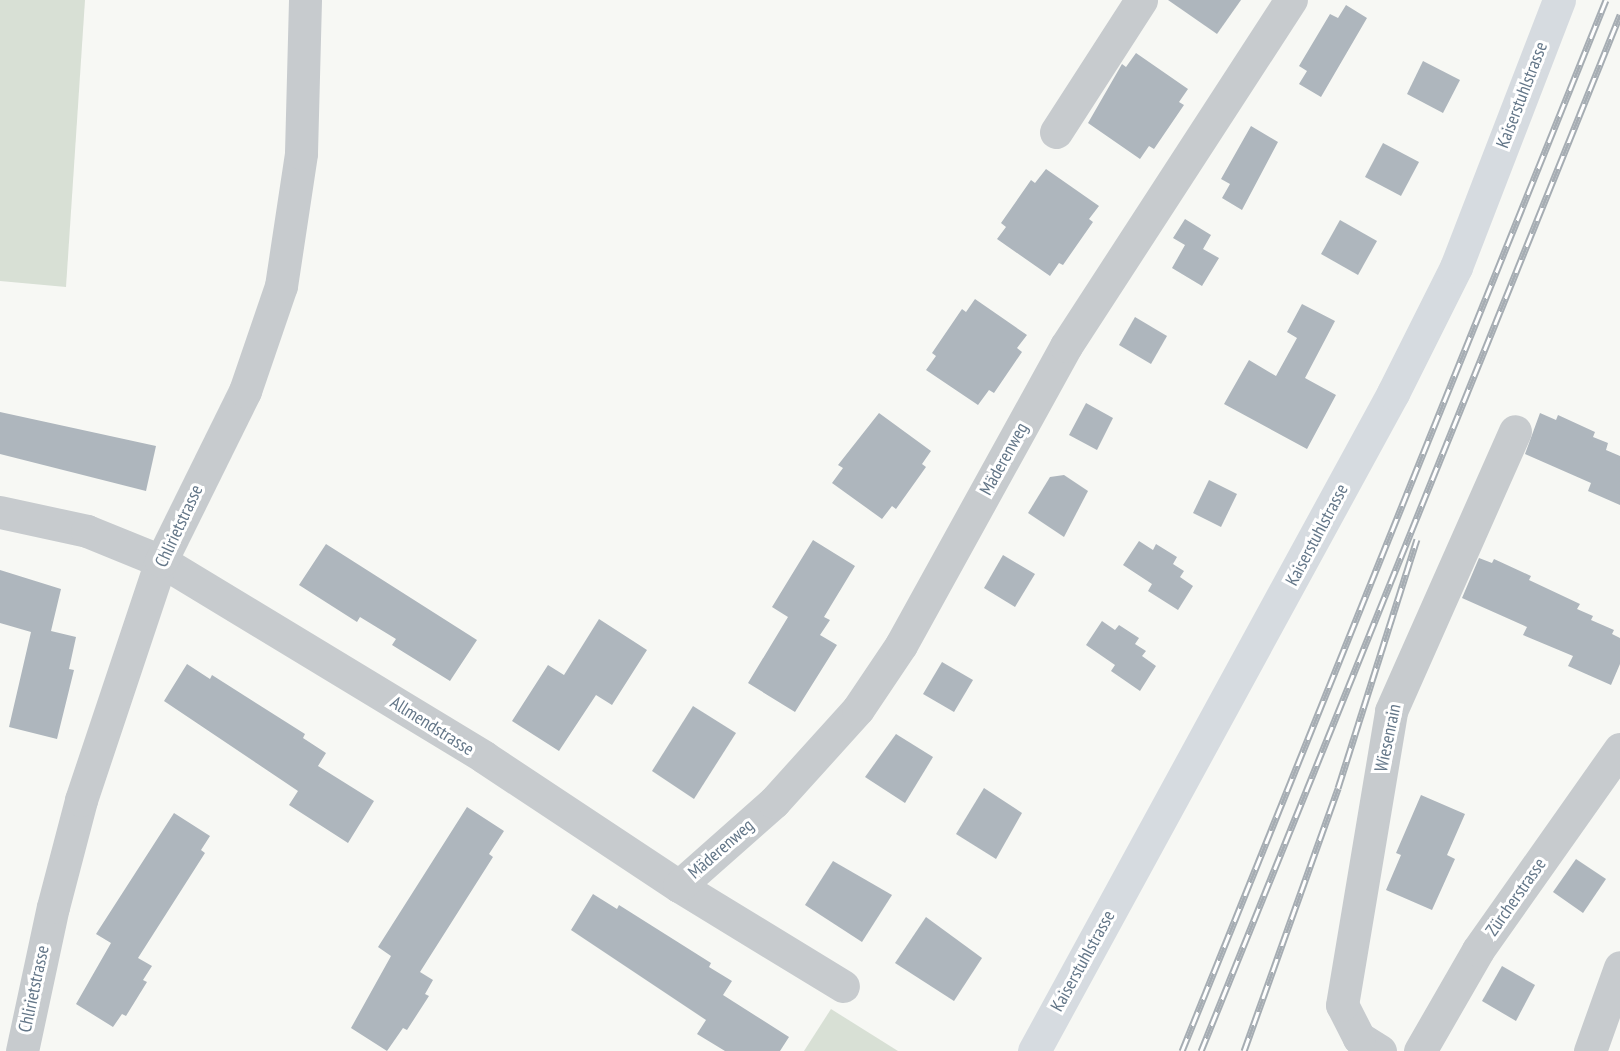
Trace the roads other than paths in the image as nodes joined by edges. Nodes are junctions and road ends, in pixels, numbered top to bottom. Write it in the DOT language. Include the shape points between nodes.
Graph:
graph roads {
  1 [pos="305,0"];
  2 [pos="1141,0"];
  3 [pos="1291,0"];
  4 [pos="1559,0"];
  5 [pos="1056,132"];
  6 [pos="1515,430"];
  7 [pos="0,512"];
  8 [pos="161,561"];
  9 [pos="1620,749"];
  10 [pos="679,886"];
  11 [pos="1620,967"];
  12 [pos="843,986"];
  13 [pos="22,1051"];
  14 [pos="1034,1051"];
  15 [pos="1380,1051"];
  16 [pos="1420,1051"];
  17 [pos="1590,1051"];
  1 -- 8 [label="street, Chlirietstrasse" via="301,153 281,286 245,391"];
  2 -- 5 [label="street"];
  3 -- 10 [label="street, Mäderenweg" via="1066,346 901,645 858,709 774,802"];
  4 -- 14 [label="main road, Kaiserstuhlstrasse" via="1456,267 1398,382"];
  6 -- 15 [label="street, Wiesenrain" via="1390,711 1342,1005 1359,1038"];
  7 -- 8 [label="street, Allmendstrasse" via="87,531"];
  8 -- 10 [label="street, Allmendstrasse" via="484,758"];
  8 -- 13 [label="street, Chlirietstrasse" via="81,800 52,907"];
  9 -- 16 [label="street, Zürcherstrasse" via="1478,950"];
  10 -- 12 [label="street, Allmendstrasse"];
  11 -- 17 [label="street"];
}
